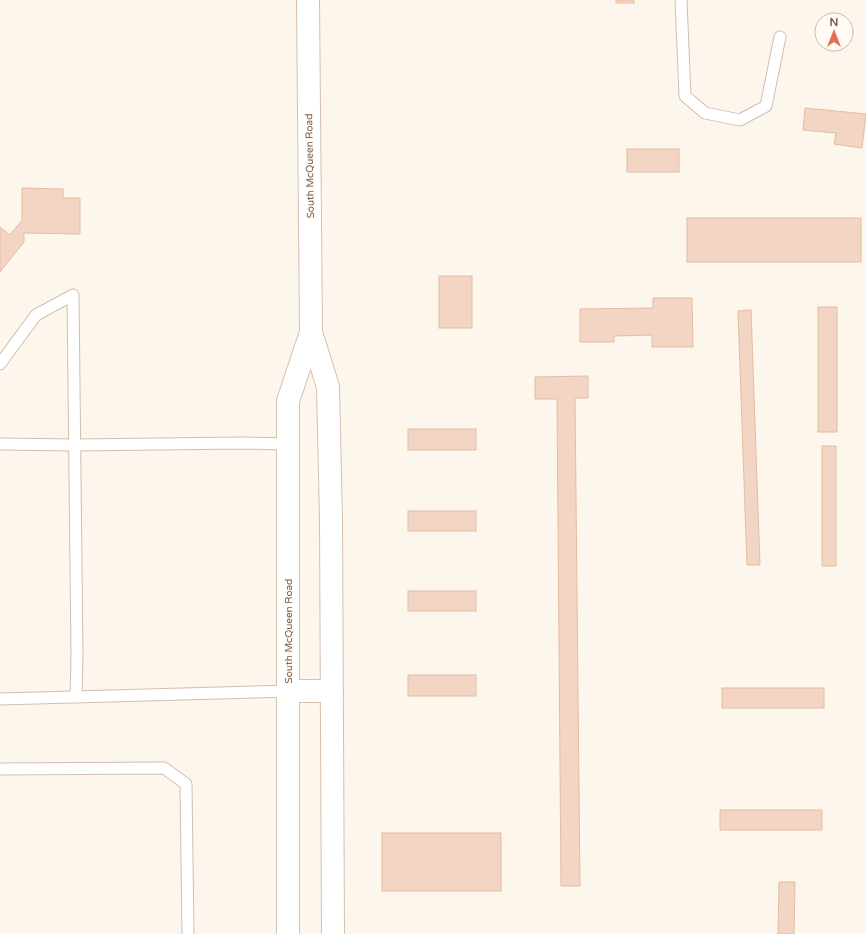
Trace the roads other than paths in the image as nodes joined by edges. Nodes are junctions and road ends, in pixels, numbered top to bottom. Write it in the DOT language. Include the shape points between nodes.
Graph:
graph roads {
  1 [pos="308,0"];
  2 [pos="681,0"];
  3 [pos="780,37"];
  4 [pos="311,332"];
  5 [pos="0,364"];
  6 [pos="0,444"];
  7 [pos="288,444"];
  8 [pos="75,445"];
  9 [pos="332,691"];
  10 [pos="288,692"];
  11 [pos="76,697"];
  12 [pos="0,698"];
  13 [pos="0,769"];
  14 [pos="188,934"];
  15 [pos="288,934"];
  16 [pos="333,934"];
  1 -- 4 [label="main road, South McQueen Road"];
  2 -- 3 [label="lane" via="685,96 705,112 740,120 766,106"];
  4 -- 7 [label="main road, South McQueen Road" via="288,401"];
  4 -- 9 [label="main road, South McQueen Road" via="328,388"];
  5 -- 8 [label="lane" via="36,315 73,295"];
  6 -- 8 [label="lane"];
  7 -- 8 [label="lane" via="242,442"];
  7 -- 10 [label="main road, South McQueen Road"];
  8 -- 11 [label="lane"];
  9 -- 10 [label="main road"];
  9 -- 16 [label="main road, South McQueen Road"];
  10 -- 11 [label="lane"];
  10 -- 15 [label="main road, South McQueen Road"];
  11 -- 12 [label="lane"];
  13 -- 14 [label="lane" via="164,768 186,784"];
}
